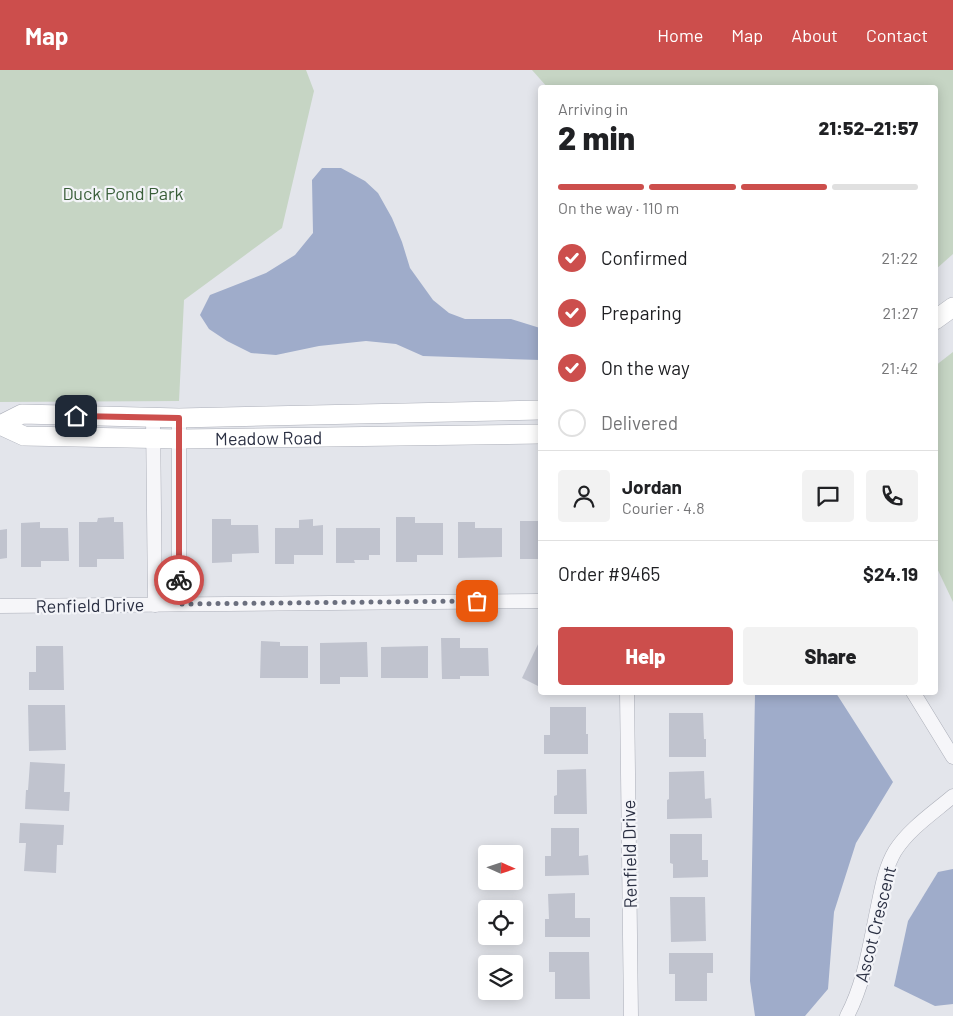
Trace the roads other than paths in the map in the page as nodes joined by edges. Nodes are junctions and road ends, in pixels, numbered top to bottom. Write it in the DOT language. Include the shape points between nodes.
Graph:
graph roads {
  1 [pos="953,307"];
  2 [pos="938,318"];
  3 [pos="538,410"];
  4 [pos="152,417"];
  5 [pos="179,418"];
  6 [pos="0,425"];
  7 [pos="538,434"];
  8 [pos="153,438"];
  9 [pos="179,439"];
  10 [pos="538,601"];
  11 [pos="155,604"];
  12 [pos="179,604"];
  13 [pos="0,606"];
  14 [pos="627,695"];
  15 [pos="915,695"];
  16 [pos="953,757"];
  17 [pos="953,796"];
  18 [pos="631,1016"];
  19 [pos="847,1016"];
  1 -- 2 [label="street"];
  3 -- 5 [label="street, Meadow Road"];
  4 -- 5 [label="street, Meadow Road"];
  4 -- 6 [label="street, Meadow Road" via="22,414"];
  4 -- 8 [label="street"];
  5 -- 9 [label="street"];
  6 -- 8 [label="street, Meadow Road" via="24,436"];
  7 -- 9 [label="street, Meadow Road"];
  8 -- 9 [label="street, Meadow Road"];
  8 -- 11 [label="street"];
  9 -- 12 [label="street"];
  10 -- 12 [label="street, Renfield Drive"];
  11 -- 12 [label="street, Renfield Drive"];
  11 -- 13 [label="street, Renfield Drive"];
  14 -- 18 [label="street, Renfield Drive"];
  15 -- 16 [label="street"];
  17 -- 19 [label="street, Ascot Crescent" via="910,832 890,861 859,988"];
}
